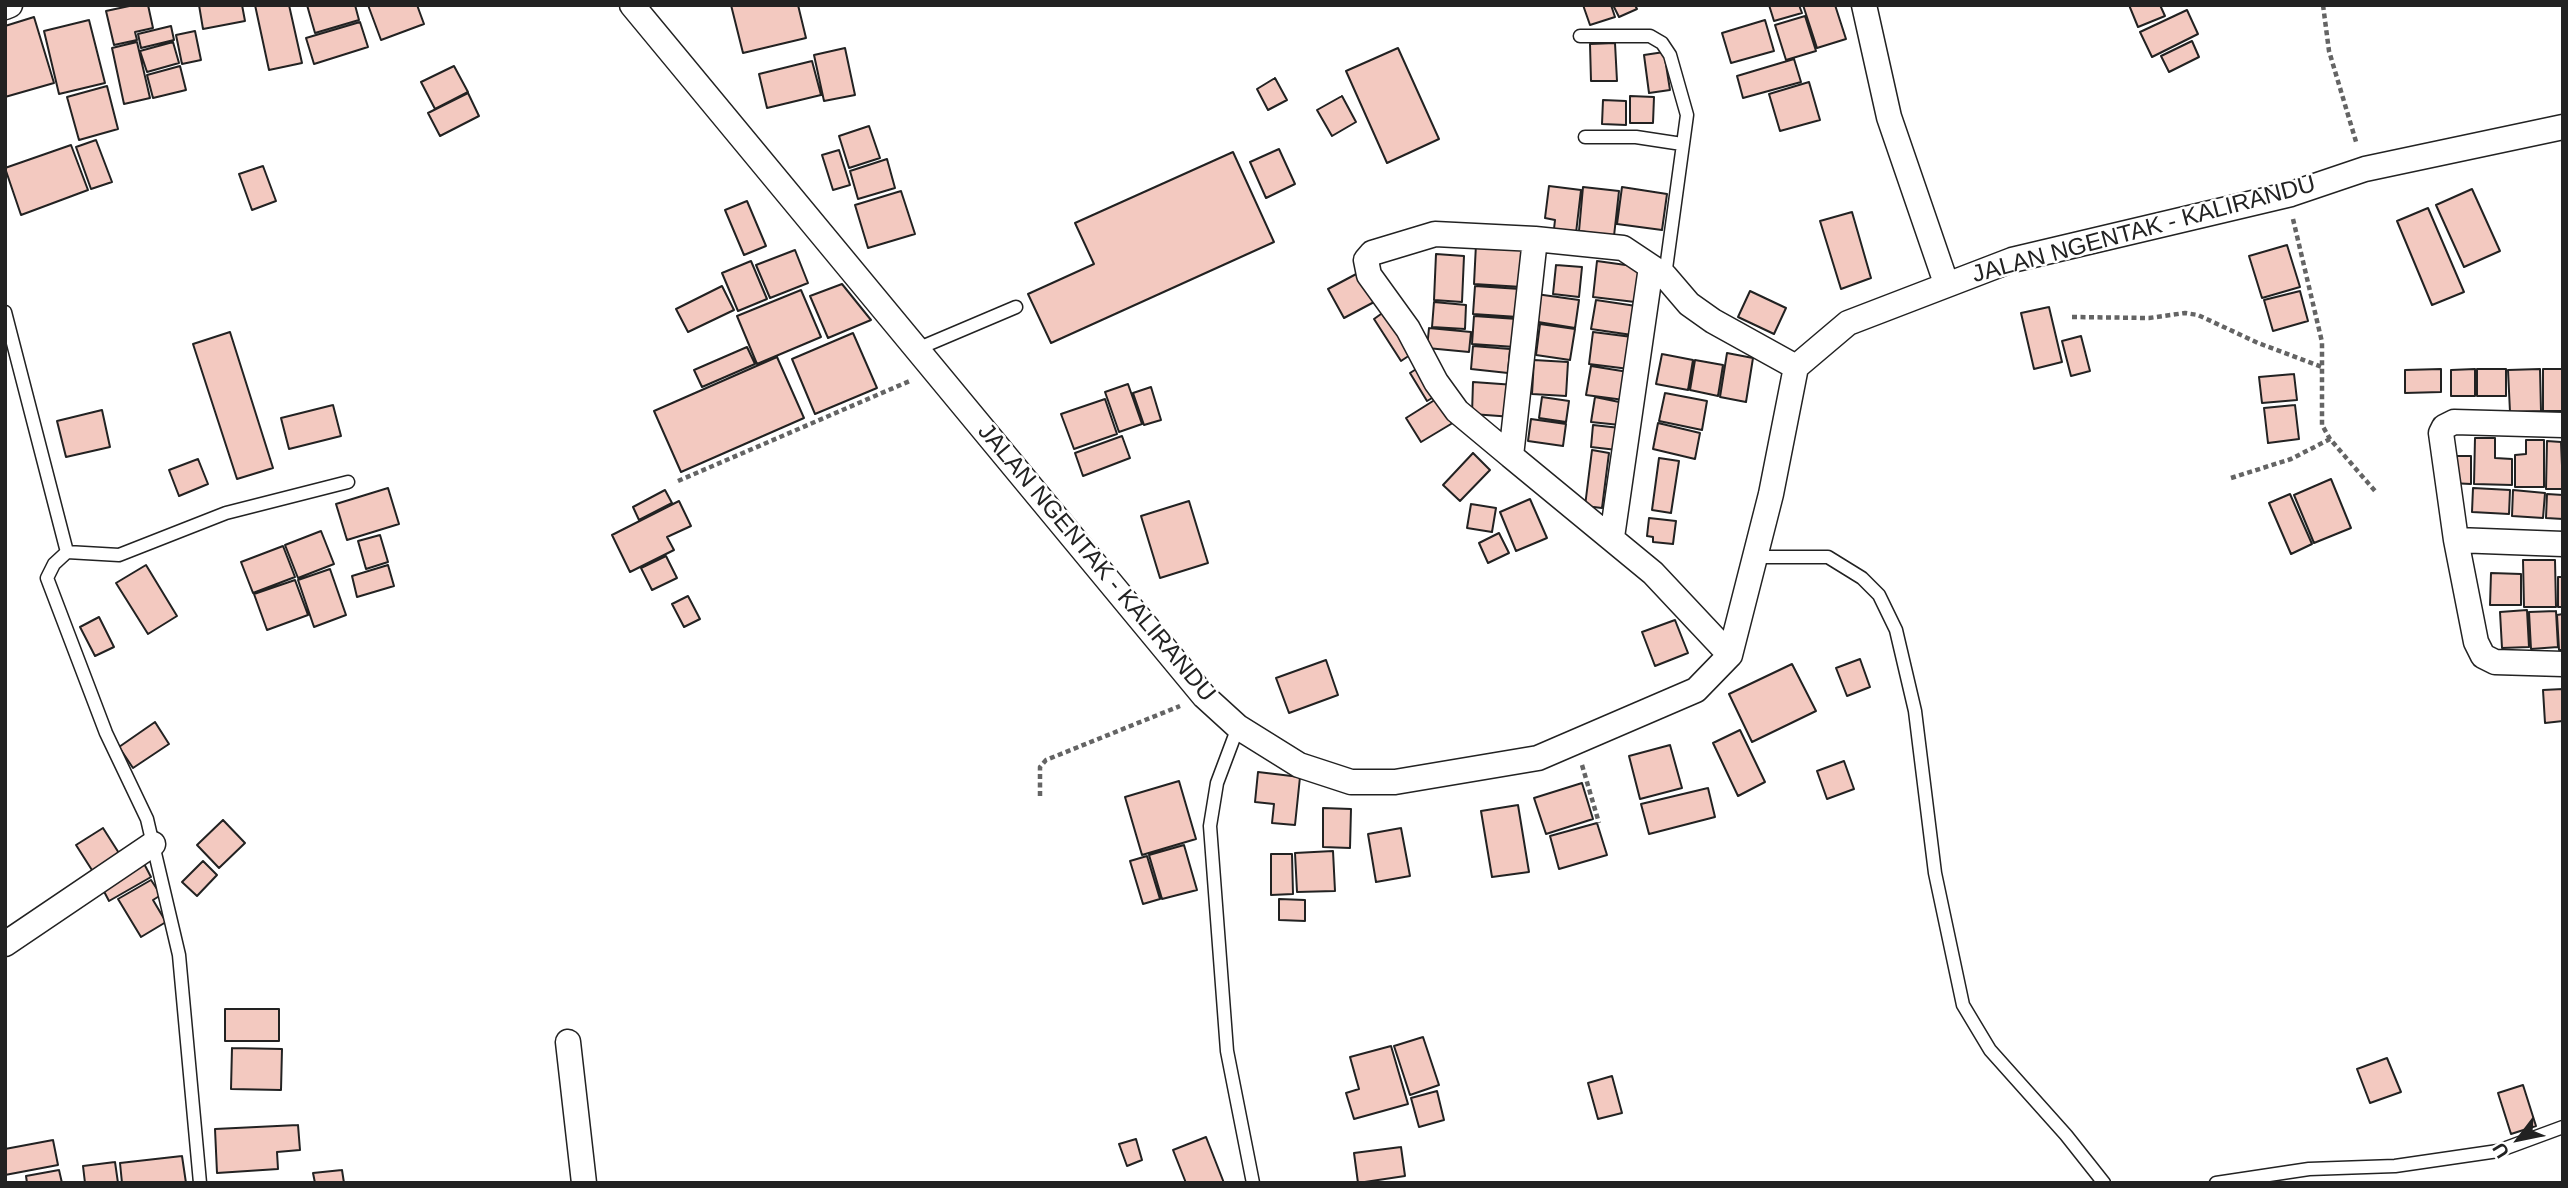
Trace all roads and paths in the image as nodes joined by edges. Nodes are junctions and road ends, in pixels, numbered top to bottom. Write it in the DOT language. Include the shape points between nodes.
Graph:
graph roads {
  1 [pos="632,5"];
  2 [pos="1864,5"];
  3 [pos="2323,5"];
  4 [pos="1580,36"];
  5 [pos="2563,127"];
  6 [pos="1585,136"];
  7 [pos="1682,144"];
  8 [pos="2365,169"];
  9 [pos="2291,194"];
  10 [pos="1535,239"];
  11 [pos="1658,271"];
  12 [pos="1946,283"];
  13 [pos="1016,307"];
  14 [pos="5,312"];
  15 [pos="2073,317"];
  16 [pos="917,349"];
  17 [pos="1796,367"];
  18 [pos="2322,368"];
  19 [pos="936,371"];
  20 [pos="2563,425"];
  21 [pos="2330,439"];
  22 [pos="1511,456"];
  23 [pos="2231,478"];
  24 [pos="678,481"];
  25 [pos="348,482"];
  26 [pos="2375,491"];
  27 [pos="1612,537"];
  28 [pos="2456,540"];
  29 [pos="2563,544"];
  30 [pos="67,552"];
  31 [pos="1755,557"];
  32 [pos="1730,655"];
  33 [pos="2563,664"];
  34 [pos="1204,696"];
  35 [pos="1238,727"];
  36 [pos="1575,741"];
  37 [pos="1040,796"];
  38 [pos="1599,823"];
  39 [pos="153,844"];
  40 [pos="5,944"];
  41 [pos="568,1042"];
  42 [pos="2563,1127"];
  43 [pos="200,1183"];
  44 [pos="584,1183"];
  45 [pos="1253,1183"];
  46 [pos="2104,1183"];
  47 [pos="2216,1183"];
  1 -- 16 [label="street, JALAN NGENTAK - KALIRANDU"];
  2 -- 12 [label="street" via="1889,117"];
  3 -- 8 [label="path" via="2329,51"];
  4 -- 7 [label="lane" via="1635,34 1662,43 1670,55 1687,115"];
  5 -- 8 [label="street, JALAN NGENTAK - KALIRANDU"];
  6 -- 7 [label="lane"];
  7 -- 11 [label="lane"];
  8 -- 9 [label="street, JALAN NGENTAK - KALIRANDU"];
  9 -- 12 [label="street, JALAN NGENTAK - KALIRANDU" via="2012,260"];
  9 -- 18 [label="path" via="2294,230 2314,299"];
  10 -- 11 [label="street" via="1623,247"];
  10 -- 22 [label="street"];
  10 -- 22 [label="street" via="1434,234 1372,253 1366,260 1369,275 1457,411"];
  11 -- 17 [label="street" via="1689,304 1713,321"];
  11 -- 27 [label="street"];
  12 -- 17 [label="street, JALAN NGENTAK - KALIRANDU" via="1848,323"];
  13 -- 16 [label="lane"];
  14 -- 30 [label="lane"];
  15 -- 18 [label="path" via="2199,315"];
  16 -- 19 [label="street, JALAN NGENTAK - KALIRANDU"];
  17 -- 31 [label="street, JALAN NGENTAK - KALIRANDU"];
  18 -- 21 [label="path" via="2320,417"];
  19 -- 24 [label="path" via="868,396"];
  19 -- 34 [label="street, JALAN NGENTAK - KALIRANDU"];
  20 -- 28 [label="street" via="2454,422 2444,427 2442,456"];
  21 -- 23 [label="path" via="2291,459"];
  21 -- 26 [label="path"];
  22 -- 27 [label="street"];
  25 -- 30 [label="lane" via="226,513 119,555"];
  27 -- 32 [label="street" via="1653,573"];
  28 -- 29 [label="street"];
  28 -- 33 [label="street" via="2476,642 2483,656 2495,662"];
  30 -- 39 [label="lane" via="47,578 106,733 147,819"];
  31 -- 32 [label="street, JALAN NGENTAK - KALIRANDU"];
  31 -- 46 [label="lane" via="1828,557 1879,595 1896,630 1915,711 1935,873 1963,1005 1990,1050"];
  32 -- 36 [label="street, JALAN NGENTAK - KALIRANDU" via="1696,690"];
  34 -- 35 [label="street, JALAN NGENTAK - KALIRANDU"];
  34 -- 37 [label="path" via="1046,760 1040,767"];
  35 -- 36 [label="street, JALAN NGENTAK - KALIRANDU" via="1299,765 1351,782 1395,782 1538,758"];
  35 -- 45 [label="lane" via="1217,783 1210,826 1227,1051"];
  36 -- 38 [label="path"];
  39 -- 40 [label="street"];
  39 -- 43 [label="lane" via="179,955"];
  41 -- 44 [label="street"];
  42 -- 47 [label="lane" via="2498,1151"];
}
